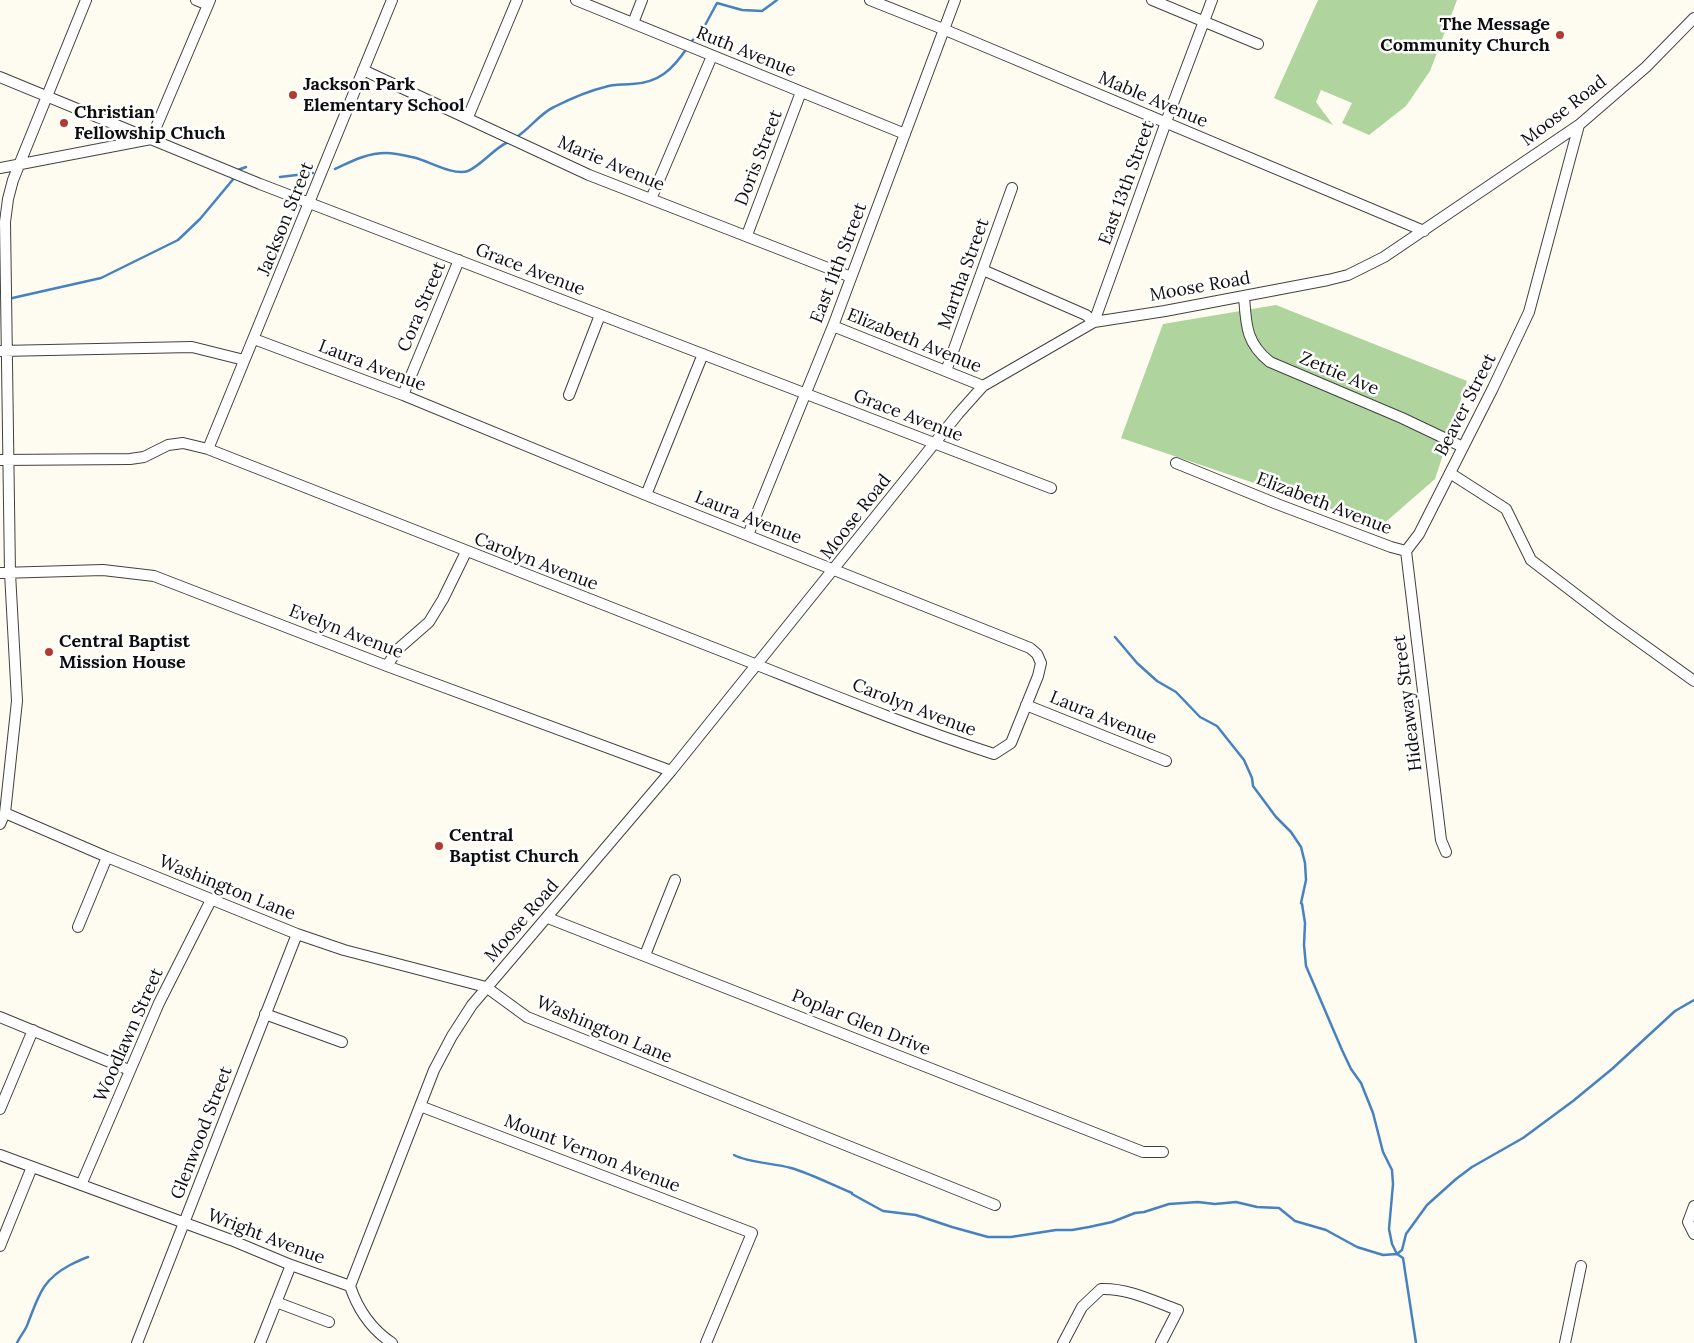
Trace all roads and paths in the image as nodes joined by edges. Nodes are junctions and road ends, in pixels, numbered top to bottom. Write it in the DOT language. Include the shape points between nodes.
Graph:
graph roads {
  1 [pos="86,0"];
  2 [pos="196,0"];
  3 [pos="392,0"];
  4 [pos="517,0"];
  5 [pos="576,0"];
  6 [pos="642,0"];
  7 [pos="870,0"];
  8 [pos="955,0"];
  9 [pos="1152,0"];
  10 [pos="1212,0"];
  11 [pos="209,2"];
  12 [pos="1694,18"];
  13 [pos="1204,21"];
  14 [pos="633,23"];
  15 [pos="943,29"];
  16 [pos="1258,44"];
  17 [pos="712,56"];
  18 [pos="363,70"];
  19 [pos="0,77"];
  20 [pos="801,92"];
  21 [pos="47,96"];
  22 [pos="468,117"];
  23 [pos="1166,122"];
  24 [pos="1579,125"];
  25 [pos="905,134"];
  26 [pos="151,139"];
  27 [pos="19,164"];
  28 [pos="0,168"];
  29 [pos="1012,188"];
  30 [pos="652,199"];
  31 [pos="310,203"];
  32 [pos="1424,231"];
  33 [pos="747,235"];
  34 [pos="459,260"];
  35 [pos="983,270"];
  36 [pos="851,277"];
  37 [pos="1244,296"];
  38 [pos="600,315"];
  39 [pos="1094,322"];
  40 [pos="833,326"];
  41 [pos="254,339"];
  42 [pos="3,351"];
  43 [pos="703,354"];
  44 [pos="244,360"];
  45 [pos="946,371"];
  46 [pos="983,386"];
  47 [pos="805,394"];
  48 [pos="403,395"];
  49 [pos="568,395"];
  50 [pos="935,444"];
  51 [pos="1463,447"];
  52 [pos="208,449"];
  53 [pos="4,460"];
  54 [pos="1176,463"];
  55 [pos="1450,472"];
  56 [pos="1051,488"];
  57 [pos="646,495"];
  58 [pos="748,535"];
  59 [pos="1406,550"];
  60 [pos="466,552"];
  61 [pos="834,570"];
  62 [pos="5,573"];
  63 [pos="758,665"];
  64 [pos="388,666"];
  65 [pos="1694,680"];
  66 [pos="1026,705"];
  67 [pos="1166,761"];
  68 [pos="671,771"];
  69 [pos="5,813"];
  70 [pos="0,824"];
  71 [pos="1446,852"];
  72 [pos="107,857"];
  73 [pos="675,880"];
  74 [pos="211,900"];
  75 [pos="548,918"];
  76 [pos="78,927"];
  77 [pos="297,934"];
  78 [pos="645,956"];
  79 [pos="486,987"];
  80 [pos="265,1014"];
  81 [pos="0,1017"];
  82 [pos="33,1030"];
  83 [pos="342,1042"];
  84 [pos="129,1070"];
  85 [pos="420,1106"];
  86 [pos="0,1109"];
  87 [pos="1163,1152"];
  88 [pos="0,1155"];
  89 [pos="32,1167"];
  90 [pos="81,1185"];
  91 [pos="995,1205"];
  92 [pos="1694,1206"];
  93 [pos="184,1223"];
  94 [pos="1694,1234"];
  95 [pos="0,1246"];
  96 [pos="291,1265"];
  97 [pos="1581,1266"];
  98 [pos="350,1286"];
  99 [pos="276,1302"];
  100 [pos="329,1322"];
  101 [pos="137,1343"];
  102 [pos="260,1343"];
  103 [pos="392,1343"];
  104 [pos="706,1343"];
  105 [pos="1063,1343"];
  106 [pos="1160,1343"];
  107 [pos="1565,1343"];
  1 -- 21 [label="street"];
  2 -- 11 [label="street"];
  3 -- 18 [label="street, Jackson Street"];
  4 -- 22 [label="street"];
  5 -- 14 [label="street, Ruth Avenue"];
  6 -- 14 [label="street"];
  7 -- 15 [label="street, Mable Avenue"];
  8 -- 15 [label="street, East 11th Street"];
  9 -- 13 [label="street"];
  10 -- 13 [label="street, East 13th Street"];
  11 -- 26 [label="street"];
  12 -- 24 [label="street, Moose Road" via="1646,67"];
  13 -- 16 [label="street"];
  13 -- 23 [label="street, East 13th Street"];
  14 -- 17 [label="street, Ruth Avenue"];
  15 -- 23 [label="street, Mable Avenue"];
  15 -- 25 [label="street, East 11th Street"];
  17 -- 20 [label="street, Ruth Avenue"];
  17 -- 30 [label="street"];
  18 -- 22 [label="street, Marie Avenue"];
  18 -- 31 [label="street, Jackson Street"];
  19 -- 21 [label="street, Grace Avenue"];
  20 -- 25 [label="street, Ruth Avenue"];
  20 -- 33 [label="street, Doris Street"];
  21 -- 26 [label="street, Grace Avenue"];
  21 -- 27 [label="street"];
  22 -- 30 [label="street, Marie Avenue" via="590,175"];
  23 -- 32 [label="street, Mable Avenue"];
  23 -- 39 [label="street, East 13th Street"];
  24 -- 32 [label="street, Moose Road"];
  24 -- 51 [label="street, Beaver Street" via="1529,312"];
  25 -- 36 [label="street, East 11th Street"];
  26 -- 27 [label="street"];
  26 -- 31 [label="street, Grace Avenue"];
  27 -- 28 [label="street"];
  27 -- 42 [label="street" via="5,222"];
  29 -- 35 [label="street, Martha Street"];
  30 -- 33 [label="street, Marie Avenue"];
  31 -- 34 [label="street, Grace Avenue"];
  31 -- 41 [label="street, Jackson Street"];
  32 -- 37 [label="street, Moose Road" via="1348,275"];
  33 -- 36 [label="street, Marie Avenue"];
  34 -- 38 [label="street, Grace Avenue"];
  34 -- 48 [label="street, Cora Street"];
  35 -- 39 [label="street" via="1086,315"];
  35 -- 45 [label="street, Martha Street"];
  36 -- 40 [label="street, East 11th Street"];
  37 -- 39 [label="street, Moose Road"];
  37 -- 51 [label="street, Zettie Ave" via="1251,342 1258,353 1270,362"];
  38 -- 43 [label="street, Grace Avenue"];
  38 -- 49 [label="street"];
  39 -- 46 [label="street, Moose Road"];
  40 -- 45 [label="street, Elizabeth Avenue"];
  40 -- 47 [label="street, East 11th Street"];
  41 -- 44 [label="street, Jackson Street"];
  41 -- 48 [label="street, Laura Avenue"];
  42 -- 44 [label="street" via="192,347"];
  42 -- 53 [label="street"];
  43 -- 47 [label="street, Grace Avenue"];
  43 -- 57 [label="street"];
  44 -- 52 [label="street, Jackson Street"];
  45 -- 46 [label="street, Elizabeth Avenue"];
  46 -- 50 [label="street, Moose Road"];
  47 -- 50 [label="street, Grace Avenue"];
  47 -- 58 [label="street, East 11th Street"];
  48 -- 57 [label="street, Laura Avenue"];
  50 -- 56 [label="street, Grace Avenue"];
  50 -- 61 [label="street, Moose Road"];
  51 -- 55 [label="street, Beaver Street"];
  52 -- 53 [label="street, Carolyn Avenue" via="182,443 130,459"];
  52 -- 60 [label="street, Carolyn Avenue"];
  53 -- 62 [label="street"];
  54 -- 59 [label="street, Elizabeth Avenue" via="1277,504"];
  55 -- 59 [label="street, Elizabeth Avenue" via="1419,534"];
  55 -- 65 [label="street, Beaver Street" via="1506,509 1531,560"];
  57 -- 58 [label="street, Laura Avenue"];
  58 -- 61 [label="street, Laura Avenue"];
  59 -- 71 [label="street, Hideaway Street" via="1441,840"];
  60 -- 63 [label="street, Carolyn Avenue"];
  60 -- 64 [label="street" via="429,622 397,650"];
  61 -- 63 [label="street, Moose Road"];
  61 -- 66 [label="street, Laura Avenue" via="1030,648 1041,663"];
  62 -- 64 [label="street, Evelyn Avenue" via="103,570 154,576"];
  62 -- 69 [label="street" via="17,701"];
  63 -- 66 [label="street, Carolyn Avenue" via="994,754 1011,743"];
  63 -- 68 [label="street, Moose Road"];
  64 -- 68 [label="street, Evelyn Avenue"];
  66 -- 67 [label="street, Laura Avenue"];
  68 -- 75 [label="street, Moose Road"];
  69 -- 70 [label="street"];
  69 -- 72 [label="street, Washington Lane"];
  72 -- 74 [label="street, Washington Lane"];
  72 -- 76 [label="street"];
  73 -- 78 [label="street"];
  74 -- 77 [label="street, Washington Lane"];
  74 -- 84 [label="street, Woodlawn Street"];
  75 -- 78 [label="street, Poplar Glen Drive"];
  75 -- 79 [label="street, Moose Road"];
  77 -- 79 [label="street, Washington Lane" via="344,950"];
  77 -- 80 [label="street, Glenwood Street"];
  78 -- 87 [label="street, Poplar Glen Drive" via="1143,1152"];
  79 -- 85 [label="street, Moose Road" via="452,1036"];
  79 -- 91 [label="street, Washington Lane" via="527,1017"];
  80 -- 83 [label="street"];
  80 -- 93 [label="street, Glenwood Street"];
  81 -- 82 [label="street"];
  82 -- 84 [label="street"];
  82 -- 86 [label="street"];
  84 -- 90 [label="street, Woodlawn Street"];
  85 -- 98 [label="street, Moose Road"];
  85 -- 104 [label="street, Mount Vernon Avenue" via="752,1233"];
  88 -- 89 [label="street, Wright Avenue"];
  89 -- 90 [label="street, Wright Avenue"];
  89 -- 95 [label="street"];
  90 -- 93 [label="street, Wright Avenue"];
  92 -- 94 [label="street" via="1688,1222"];
  93 -- 96 [label="street, Wright Avenue"];
  93 -- 101 [label="street, Glenwood Street"];
  96 -- 98 [label="street, Wright Avenue"];
  96 -- 99 [label="street"];
  97 -- 107 [label="street"];
  98 -- 103 [label="street" via="362,1313 379,1334"];
  99 -- 100 [label="street"];
  99 -- 102 [label="street"];
  105 -- 106 [label="street" via="1082,1307 1101,1289 1113,1289 1128,1291 1178,1310"];
}
